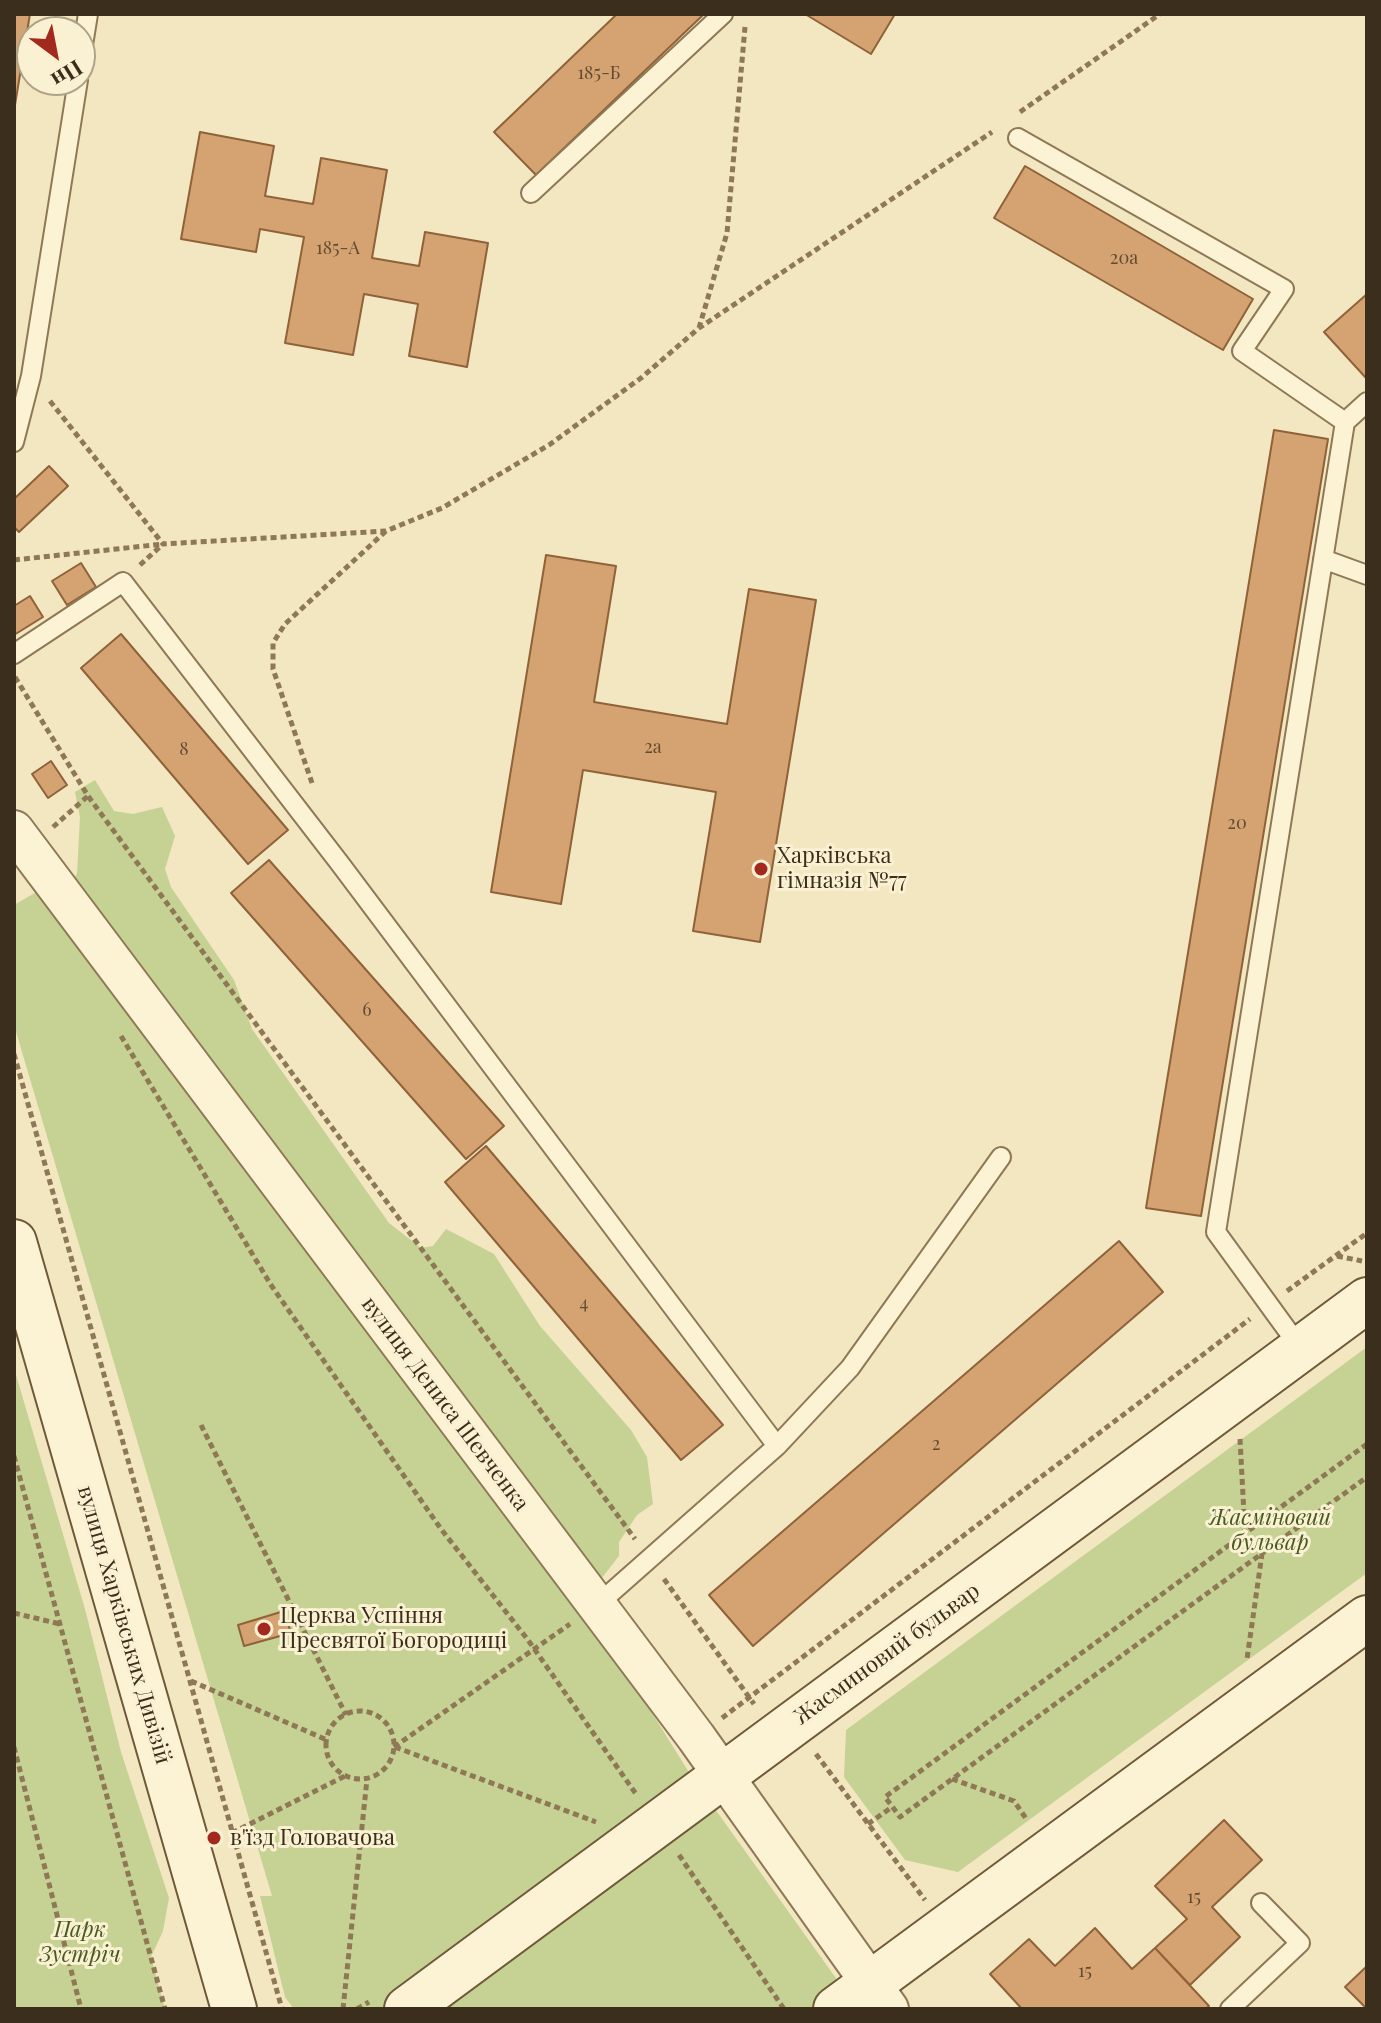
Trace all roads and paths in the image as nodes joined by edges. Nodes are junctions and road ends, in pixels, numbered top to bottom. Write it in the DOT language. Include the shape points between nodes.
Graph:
graph roads {
  1 [pos="723,14"];
  2 [pos="746,14"];
  3 [pos="1160,14"];
  4 [pos="75,96"];
  5 [pos="1010,119"];
  6 [pos="998,128"];
  7 [pos="1018,138"];
  8 [pos="531,193"];
  9 [pos="699,328"];
  10 [pos="31,376"];
  11 [pos="1367,402"];
  12 [pos="1345,422"];
  13 [pos="14,442"];
  14 [pos="386,531"];
  15 [pos="163,544"];
  16 [pos="1323,559"];
  17 [pos="14,560"];
  18 [pos="1367,575"];
  19 [pos="14,654"];
  20 [pos="14,676"];
  21 [pos="316,794"];
  22 [pos="88,796"];
  23 [pos="20,840"];
  24 [pos="115,1026"];
  25 [pos="14,1054"];
  26 [pos="1001,1157"];
  27 [pos="1367,1233"];
  28 [pos="14,1242"];
  29 [pos="1336,1256"];
  30 [pos="1367,1262"];
  31 [pos="1367,1300"];
  32 [pos="1269,1305"];
  33 [pos="1235,1330"];
  34 [pos="1301,1349"];
  35 [pos="1238,1395"];
  36 [pos="201,1425"];
  37 [pos="1367,1444"];
  38 [pos="777,1446"];
  39 [pos="14,1456"];
  40 [pos="1367,1477"];
  41 [pos="1245,1533"];
  42 [pos="1262,1554"];
  43 [pos="651,1561"];
  44 [pos="597,1605"];
  45 [pos="14,1613"];
  46 [pos="1367,1618"];
  47 [pos="60,1624"];
  48 [pos="534,1649"];
  49 [pos="190,1680"];
  50 [pos="749,1697"];
  51 [pos="1240,1711"];
  52 [pos="346,1715"];
  53 [pos="777,1735"];
  54 [pos="696,1737"];
  55 [pos="327,1740"];
  56 [pos="14,1747"];
  57 [pos="394,1747"];
  58 [pos="722,1775"];
  59 [pos="345,1776"];
  60 [pos="367,1779"];
  61 [pos="952,1779"];
  62 [pos="892,1807"];
  63 [pos="657,1824"];
  64 [pos="602,1825"];
  65 [pos="232,1833"];
  66 [pos="1050,1851"];
  67 [pos="1261,1903"];
  68 [pos="880,1996"];
  69 [pos="81,2009"];
  70 [pos="165,2009"];
  71 [pos="234,2009"];
  72 [pos="282,2009"];
  73 [pos="343,2009"];
  74 [pos="407,2009"];
  75 [pos="784,2009"];
  76 [pos="836,2009"];
  77 [pos="1230,2009"];
  1 -- 8 [label="lane"];
  2 -- 9 [label="path" via="727,233"];
  3 -- 5 [label="path"];
  4 -- 10 [label="lane"];
  6 -- 9 [label="path"];
  7 -- 12 [label="lane" via="1284,289 1242,351"];
  9 -- 14 [label="path" via="549,445 442,508"];
  10 -- 13 [label="lane"];
  10 -- 15 [label="path"];
  11 -- 12 [label="lane"];
  12 -- 16 [label="lane"];
  14 -- 15 [label="path"];
  14 -- 21 [label="path" via="285,624 273,643 273,669"];
  15 -- 17 [label="path"];
  16 -- 18 [label="lane"];
  16 -- 32 [label="lane" via="1216,1232"];
  19 -- 38 [label="lane" via="123,582"];
  20 -- 22 [label="path"];
  22 -- 23 [label="path"];
  22 -- 43 [label="path"];
  23 -- 44 [label="street, вулиця Дениса Шевченка"];
  24 -- 48 [label="path" via="271,1285 441,1529"];
  25 -- 49 [label="path"];
  26 -- 38 [label="lane" via="850,1368"];
  27 -- 29 [label="path"];
  28 -- 71 [label="street, вулиця Харківських Дивізій"];
  29 -- 30 [label="path"];
  29 -- 32 [label="path"];
  31 -- 34 [label="street, Жасминовий бульвар"];
  32 -- 33 [label="path"];
  32 -- 34 [label="lane"];
  33 -- 35 [label="path"];
  33 -- 50 [label="path"];
  34 -- 35 [label="street, Жасминовий бульвар"];
  35 -- 41 [label="path"];
  35 -- 53 [label="street, Жасминовий бульвар"];
  36 -- 52 [label="path"];
  37 -- 41 [label="path"];
  38 -- 43 [label="lane"];
  39 -- 47 [label="path"];
  40 -- 42 [label="path"];
  41 -- 42 [label="path"];
  41 -- 62 [label="path" via="885,1797"];
  42 -- 51 [label="path"];
  42 -- 61 [label="path"];
  43 -- 44 [label="lane"];
  43 -- 50 [label="path"];
  44 -- 48 [label="path"];
  44 -- 54 [label="street, вулиця Дениса Шевченка"];
  45 -- 47 [label="path"];
  46 -- 51 [label="street"];
  47 -- 70 [label="path"];
  48 -- 57 [label="path"];
  48 -- 63 [label="path"];
  49 -- 55 [label="path"];
  49 -- 65 [label="path"];
  50 -- 53 [label="path"];
  50 -- 54 [label="path"];
  51 -- 66 [label="street"];
  52 -- 55 [label="path"];
  52 -- 57 [label="path" via="379,1717 388,1725"];
  53 -- 58 [label="street, Жасминовий бульвар"];
  53 -- 62 [label="path" via="816,1753 868,1824"];
  54 -- 58 [label="street, вулиця Дениса Шевченка"];
  55 -- 59 [label="path" via="330,1761"];
  56 -- 69 [label="path"];
  57 -- 60 [label="path" via="386,1768"];
  57 -- 64 [label="path"];
  58 -- 63 [label="street, Жасминовий бульвар"];
  58 -- 68 [label="street, вулиця Дениса Шевченка"];
  59 -- 60 [label="path"];
  59 -- 65 [label="path"];
  60 -- 73 [label="path"];
  61 -- 62 [label="path" via="900,1817"];
  61 -- 66 [label="path" via="1014,1801"];
  63 -- 74 [label="street, Жасминовий бульвар"];
  63 -- 75 [label="path"];
  65 -- 72 [label="path"];
  66 -- 68 [label="street"];
  67 -- 77 [label="lane" via="1300,1943"];
  68 -- 76 [label="street"];
}
